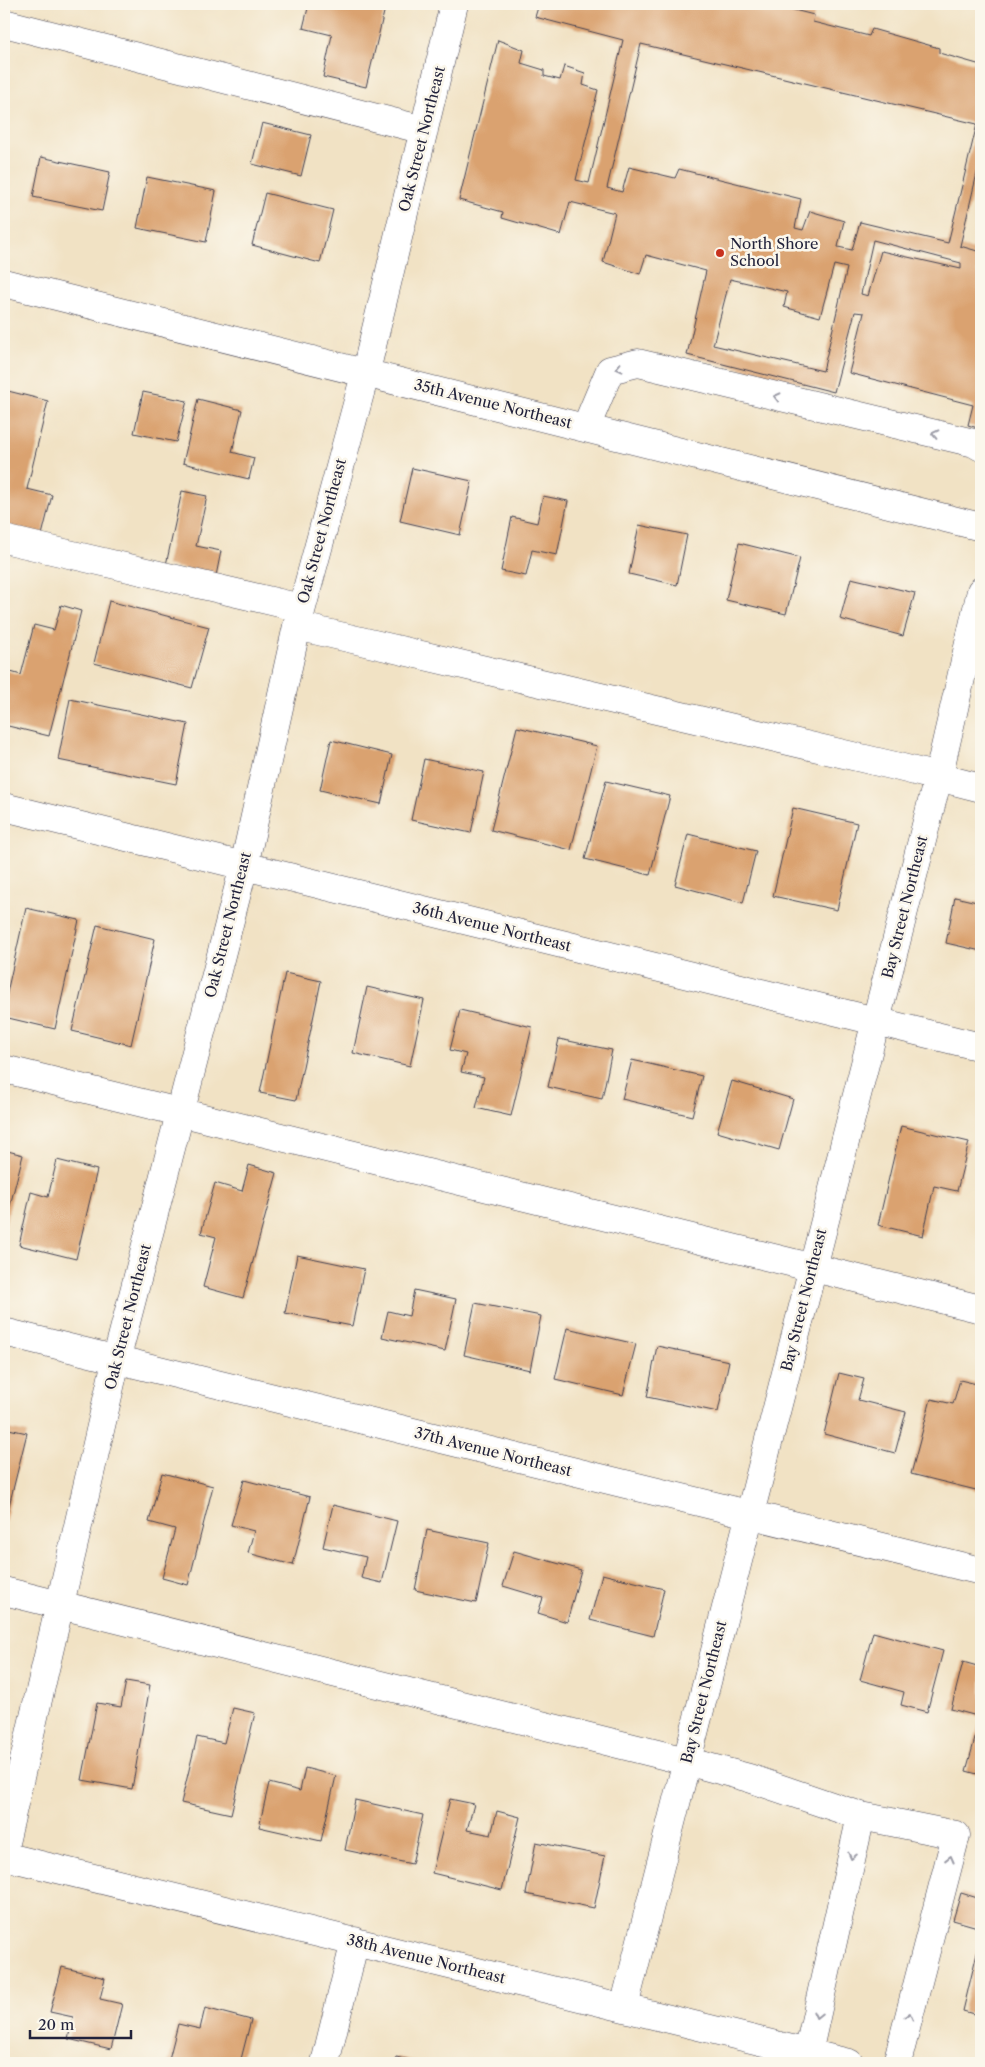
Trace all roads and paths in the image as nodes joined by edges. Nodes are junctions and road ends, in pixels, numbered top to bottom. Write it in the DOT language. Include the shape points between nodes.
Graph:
graph roads {
  1 [pos="454,4"];
  2 [pos="4,23"];
  3 [pos="424,130"];
  4 [pos="4,283"];
  5 [pos="366,372"];
  6 [pos="586,427"];
  7 [pos="981,447"];
  8 [pos="981,527"];
  9 [pos="4,539"];
  10 [pos="981,591"];
  11 [pos="299,617"];
  12 [pos="938,778"];
  13 [pos="981,788"];
  14 [pos="4,807"];
  15 [pos="244,866"];
  16 [pos="876,1022"];
  17 [pos="981,1048"];
  18 [pos="4,1069"];
  19 [pos="180,1113"];
  20 [pos="812,1268"];
  21 [pos="981,1309"];
  22 [pos="4,1332"];
  23 [pos="116,1361"];
  24 [pos="749,1514"];
  25 [pos="981,1571"];
  26 [pos="4,1591"];
  27 [pos="60,1604"];
  28 [pos="686,1761"];
  29 [pos="861,1816"];
  30 [pos="4,1847"];
  31 [pos="4,1856"];
  32 [pos="355,1941"];
  33 [pos="624,2007"];
  34 [pos="808,2053"];
  35 [pos="325,2063"];
  36 [pos="848,2063"];
  37 [pos="897,2063"];
  1 -- 3 [label="street, Oak Street Northeast"];
  2 -- 3 [label="street"];
  3 -- 5 [label="street, Oak Street Northeast"];
  4 -- 5 [label="street, 35th Avenue Northeast"];
  5 -- 6 [label="street, 35th Avenue Northeast"];
  5 -- 11 [label="street, Oak Street Northeast"];
  7 -- 6 [label="street, one-way" via="638,363 610,370"];
  6 -- 8 [label="street, 35th Avenue Northeast"];
  9 -- 11 [label="street"];
  10 -- 12 [label="street, Bay Street Northeast"];
  11 -- 12 [label="street"];
  11 -- 15 [label="street, Oak Street Northeast"];
  12 -- 13 [label="street"];
  12 -- 16 [label="street, Bay Street Northeast"];
  14 -- 15 [label="street, 36th Avenue Northeast"];
  15 -- 16 [label="street, 36th Avenue Northeast"];
  15 -- 19 [label="street, Oak Street Northeast"];
  16 -- 17 [label="street, 36th Avenue Northeast"];
  16 -- 20 [label="street, Bay Street Northeast"];
  18 -- 19 [label="street"];
  19 -- 20 [label="street"];
  19 -- 23 [label="street, Oak Street Northeast"];
  20 -- 21 [label="street"];
  20 -- 24 [label="street, Bay Street Northeast"];
  22 -- 23 [label="street, 37th Avenue Northeast"];
  23 -- 24 [label="street, 37th Avenue Northeast"];
  23 -- 27 [label="street, Oak Street Northeast"];
  24 -- 25 [label="street, 37th Avenue Northeast"];
  24 -- 28 [label="street, Bay Street Northeast"];
  26 -- 27 [label="street"];
  27 -- 28 [label="street"];
  27 -- 30 [label="street, Oak Street Northeast"];
  28 -- 29 [label="street" via="749,1778"];
  28 -- 33 [label="street, Bay Street Northeast"];
  29 -- 34 [label="street, one-way"];
  37 -- 29 [label="street, one-way" via="956,1835"];
  31 -- 32 [label="street, 38th Avenue Northeast"];
  32 -- 33 [label="street, 38th Avenue Northeast"];
  32 -- 35 [label="street"];
  33 -- 34 [label="street, 38th Avenue Northeast"];
  34 -- 36 [label="street, 38th Avenue Northeast"];
}
